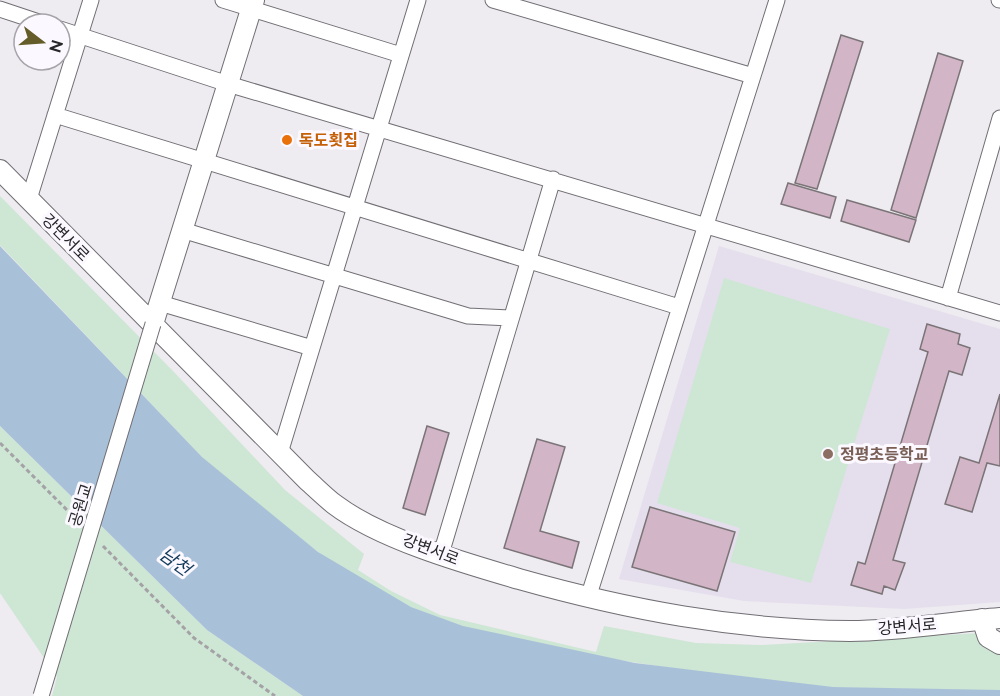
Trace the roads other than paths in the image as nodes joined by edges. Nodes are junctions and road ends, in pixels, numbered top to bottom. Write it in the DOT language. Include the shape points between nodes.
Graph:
graph roads {
  1 [pos="92,0"];
  2 [pos="223,0"];
  3 [pos="418,0"];
  4 [pos="493,0"];
  5 [pos="777,0"];
  6 [pos="253,4"];
  7 [pos="72,33"];
  8 [pos="80,35"];
  9 [pos="401,55"];
  10 [pos="753,76"];
  11 [pos="228,84"];
  12 [pos="55,115"];
  13 [pos="1000,118"];
  14 [pos="379,128"];
  15 [pos="204,161"];
  16 [pos="0,171"];
  17 [pos="553,179"];
  18 [pos="29,200"];
  19 [pos="355,207"];
  20 [pos="706,224"];
  21 [pos="182,230"];
  22 [pos="529,261"];
  23 [pos="334,275"];
  24 [pos="948,298"];
  25 [pos="160,303"];
  26 [pos="679,307"];
  27 [pos="1000,313"];
  28 [pos="511,318"];
  29 [pos="153,324"];
  30 [pos="312,348"];
  31 [pos="280,453"];
  32 [pos="441,554"];
  33 [pos="588,598"];
  34 [pos="991,619"];
  35 [pos="1000,644"];
  36 [pos="41,696"];
  1 -- 8 [label="street"];
  2 -- 6 [label="street"];
  3 -- 9 [label="street"];
  4 -- 10 [label="street"];
  5 -- 10 [label="street"];
  6 -- 9 [label="street"];
  6 -- 11 [label="street"];
  7 -- 8 [label="street"];
  8 -- 11 [label="street"];
  8 -- 12 [label="street"];
  9 -- 14 [label="street"];
  10 -- 20 [label="street"];
  11 -- 14 [label="street"];
  11 -- 15 [label="street"];
  12 -- 15 [label="street"];
  12 -- 18 [label="street"];
  13 -- 24 [label="street"];
  14 -- 17 [label="street"];
  14 -- 19 [label="street"];
  15 -- 19 [label="street"];
  15 -- 21 [label="street"];
  16 -- 18 [label="street, 강변서로"];
  17 -- 20 [label="street"];
  17 -- 22 [label="street"];
  18 -- 29 [label="street, 강변서로"];
  19 -- 22 [label="street"];
  19 -- 23 [label="street"];
  20 -- 24 [label="street"];
  20 -- 26 [label="street"];
  21 -- 23 [label="street"];
  21 -- 25 [label="street"];
  22 -- 26 [label="street"];
  22 -- 28 [label="street"];
  23 -- 28 [label="street" via="468,316"];
  23 -- 30 [label="street"];
  24 -- 27 [label="street"];
  25 -- 29 [label="street"];
  25 -- 30 [label="street"];
  26 -- 33 [label="street"];
  28 -- 32 [label="street"];
  29 -- 31 [label="street, 강변서로"];
  29 -- 36 [label="street, 공원교, bridge"];
  30 -- 31 [label="street"];
  31 -- 32 [label="street, 강변서로" via="335,505 364,522"];
  32 -- 33 [label="street, 강변서로"];
  33 -- 34 [label="street, 강변서로" via="709,622 852,631"];
  34 -- 35 [label="street" via="988,637"];
}
